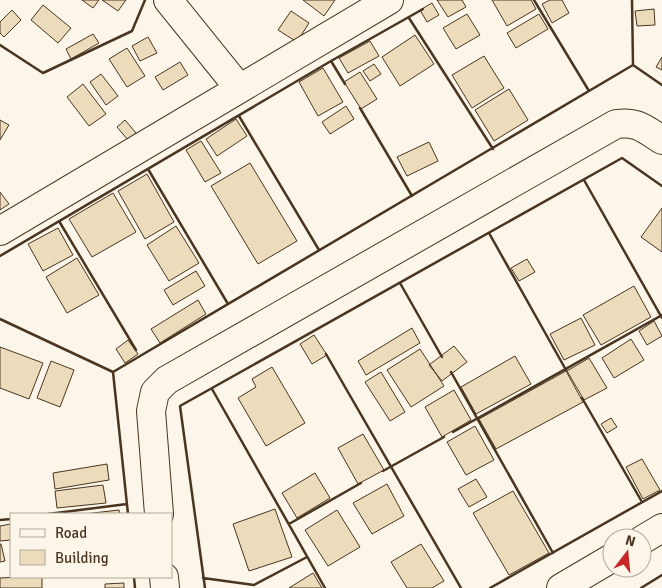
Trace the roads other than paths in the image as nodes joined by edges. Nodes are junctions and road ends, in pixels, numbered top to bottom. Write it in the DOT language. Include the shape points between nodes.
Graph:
graph roads {
  1 [pos="168,0"];
  2 [pos="389,0"];
  3 [pos="239,88"];
  4 [pos="662,140"];
  5 [pos="0,231"];
  6 [pos="159,513"];
  7 [pos="602,564"];
  8 [pos="561,588"];
  1 -- 3 [label="street"];
  2 -- 3 [label="street"];
  3 -- 5 [label="street"];
  4 -- 6 [label="street" via="641,126 628,122 616,124 167,380 155,392 151,410"];
  7 -- 8 [label="street"];
}
